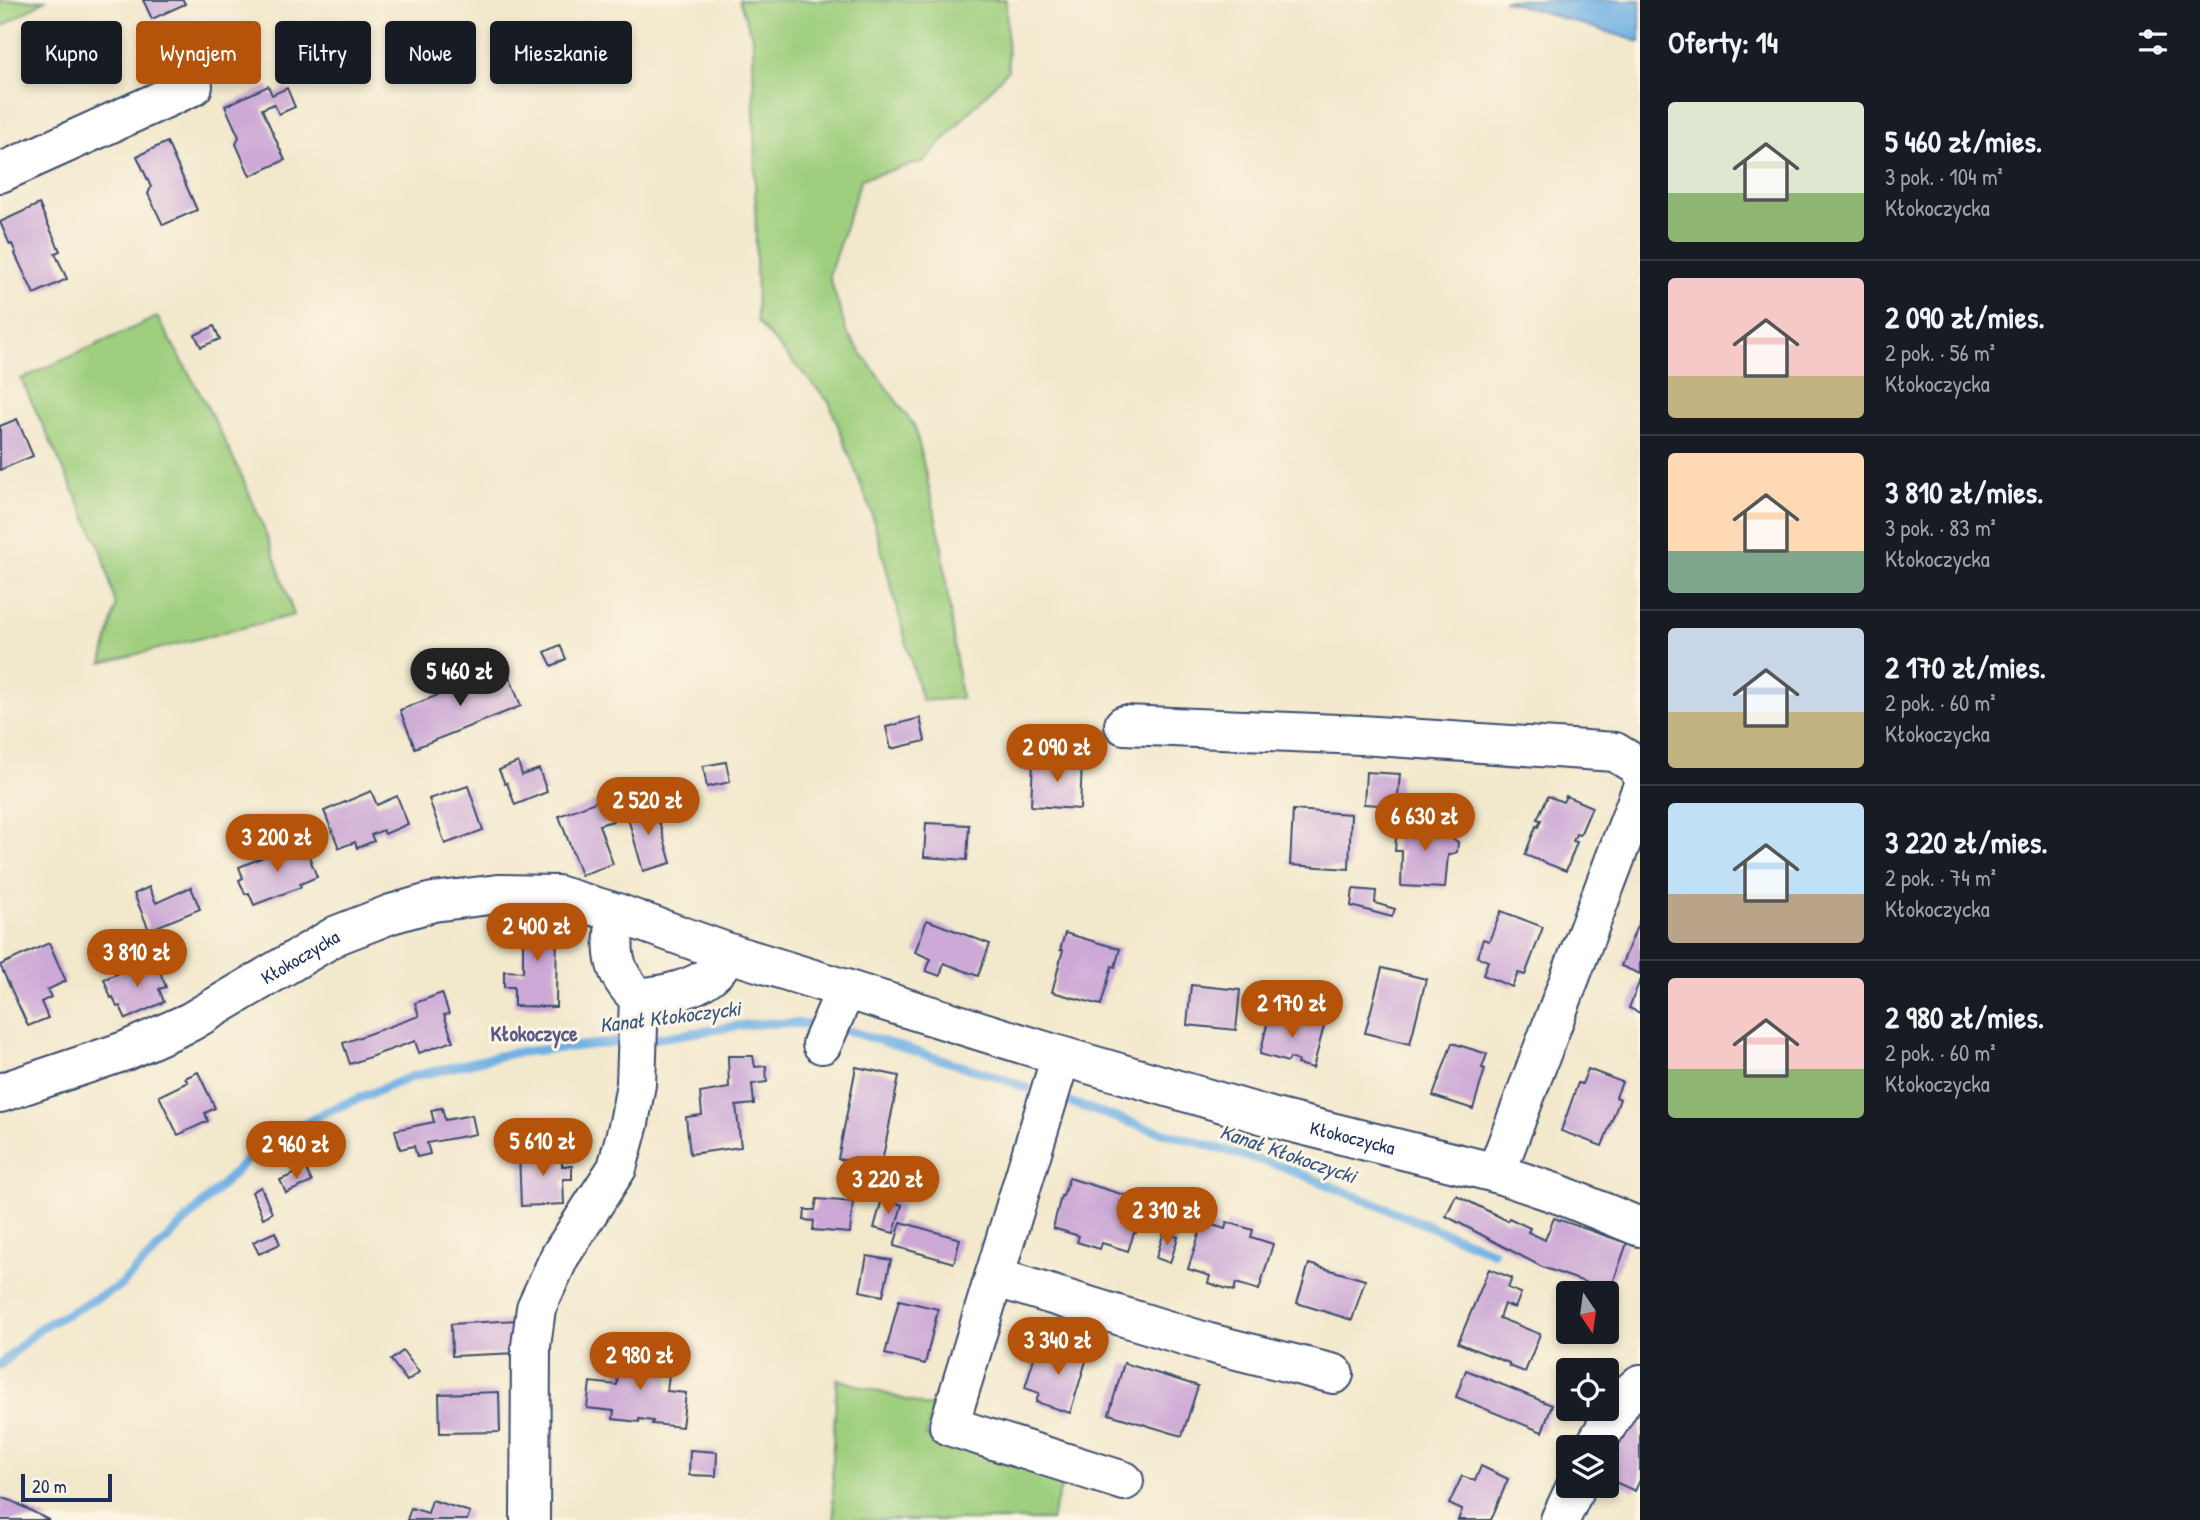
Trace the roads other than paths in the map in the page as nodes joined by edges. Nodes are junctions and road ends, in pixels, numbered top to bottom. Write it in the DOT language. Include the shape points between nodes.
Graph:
graph roads {
  1 [pos="193,86"];
  2 [pos="0,173"];
  3 [pos="1124,725"];
  4 [pos="1640,772"];
  5 [pos="1640,793"];
  6 [pos="617,913"];
  7 [pos="729,953"];
  8 [pos="846,989"];
  9 [pos="638,1027"];
  10 [pos="822,1044"];
  11 [pos="1061,1056"];
  12 [pos="0,1093"];
  13 [pos="1496,1173"];
  14 [pos="1640,1227"];
  15 [pos="994,1277"];
  16 [pos="1334,1374"];
  17 [pos="1640,1384"];
  18 [pos="1601,1435"];
  19 [pos="1124,1481"];
  20 [pos="1570,1498"];
  21 [pos="530,1520"];
  22 [pos="1560,1520"];
  1 -- 2 [label="street"];
  3 -- 4 [label="street" via="1615,752"];
  5 -- 13 [label="street"];
  6 -- 7 [label="street, Kłokoczycka"];
  6 -- 9 [label="street" via="612,939 616,962"];
  6 -- 12 [label="street, Kłokoczycka" via="557,895 498,894 412,908 337,935 190,1022 125,1051"];
  7 -- 8 [label="street, Kłokoczycka"];
  7 -- 9 [label="street" via="714,972 666,994"];
  8 -- 10 [label="street"];
  8 -- 11 [label="street, Kłokoczycka"];
  9 -- 21 [label="street" via="636,1084 617,1168 560,1256 536,1308 531,1346"];
  11 -- 13 [label="street, Kłokoczycka" via="1278,1119"];
  11 -- 15 [label="street"];
  13 -- 14 [label="street, Kłokoczycka"];
  15 -- 16 [label="street" via="1209,1343"];
  15 -- 19 [label="street" via="949,1426"];
  17 -- 18 [label="street" via="1622,1399"];
  20 -- 22 [label="street"];
}
